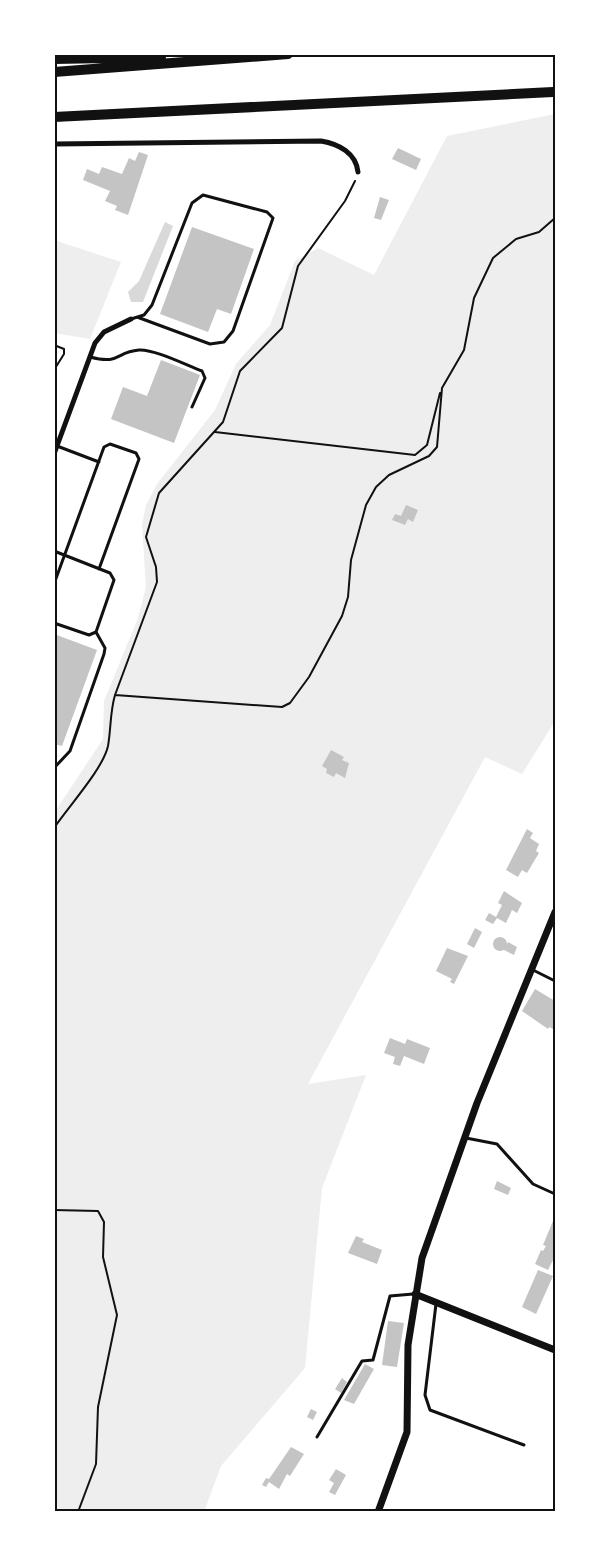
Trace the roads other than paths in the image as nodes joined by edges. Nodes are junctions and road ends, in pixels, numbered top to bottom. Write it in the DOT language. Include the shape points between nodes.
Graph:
graph roads {
  1 [pos="288,54"];
  2 [pos="261,55"];
  3 [pos="54,59"];
  4 [pos="54,72"];
  5 [pos="553,92"];
  6 [pos="54,117"];
  7 [pos="54,144"];
  8 [pos="358,172"];
  9 [pos="134,318"];
  10 [pos="90,357"];
  11 [pos="192,407"];
  12 [pos="57,446"];
  13 [pos="54,454"];
  14 [pos="99,462"];
  15 [pos="54,551"];
  16 [pos="65,555"];
  17 [pos="99,569"];
  18 [pos="54,584"];
  19 [pos="54,623"];
  20 [pos="96,632"];
  21 [pos="54,768"];
  22 [pos="555,912"];
  23 [pos="531,968"];
  24 [pos="555,981"];
  25 [pos="465,1138"];
  26 [pos="555,1194"];
  27 [pos="415,1294"];
  28 [pos="436,1302"];
  29 [pos="555,1350"];
  30 [pos="317,1437"];
  31 [pos="524,1445"];
  32 [pos="378,1512"];
  1 -- 2 [label="highway"];
  2 -- 3 [label="highway"];
  2 -- 4 [label="highway"];
  5 -- 6 [label="highway"];
  7 -- 8 [label="street" via="321,141 352,155"];
  9 -- 9 [label="lane" via="210,344 224,342 233,331 273,218 267,212 203,195 197,198 152,305 144,315"];
  9 -- 10 [label="street" via="104,332"];
  10 -- 11 [label="lane" via="107,362 145,350 202,371 205,378"];
  10 -- 12 [label="street"];
  12 -- 13 [label="street"];
  12 -- 14 [label="lane"];
  14 -- 16 [label="lane"];
  14 -- 17 [label="lane" via="104,447 110,444 139,455"];
  15 -- 16 [label="lane"];
  16 -- 17 [label="lane"];
  16 -- 18 [label="lane"];
  17 -- 20 [label="lane" via="110,573 114,580"];
  19 -- 20 [label="lane" via="89,635"];
  20 -- 21 [label="lane" via="105,654 70,751"];
  22 -- 23 [label="street"];
  23 -- 24 [label="lane"];
  23 -- 25 [label="street"];
  25 -- 26 [label="lane" via="497,1144 533,1184"];
  25 -- 27 [label="street" via="422,1258"];
  27 -- 28 [label="street"];
  27 -- 30 [label="lane" via="390,1296 373,1360 362,1361 358,1366"];
  27 -- 32 [label="street" via="408,1345 407,1432"];
  28 -- 29 [label="street"];
  28 -- 31 [label="lane" via="425,1395 430,1410"];
}
